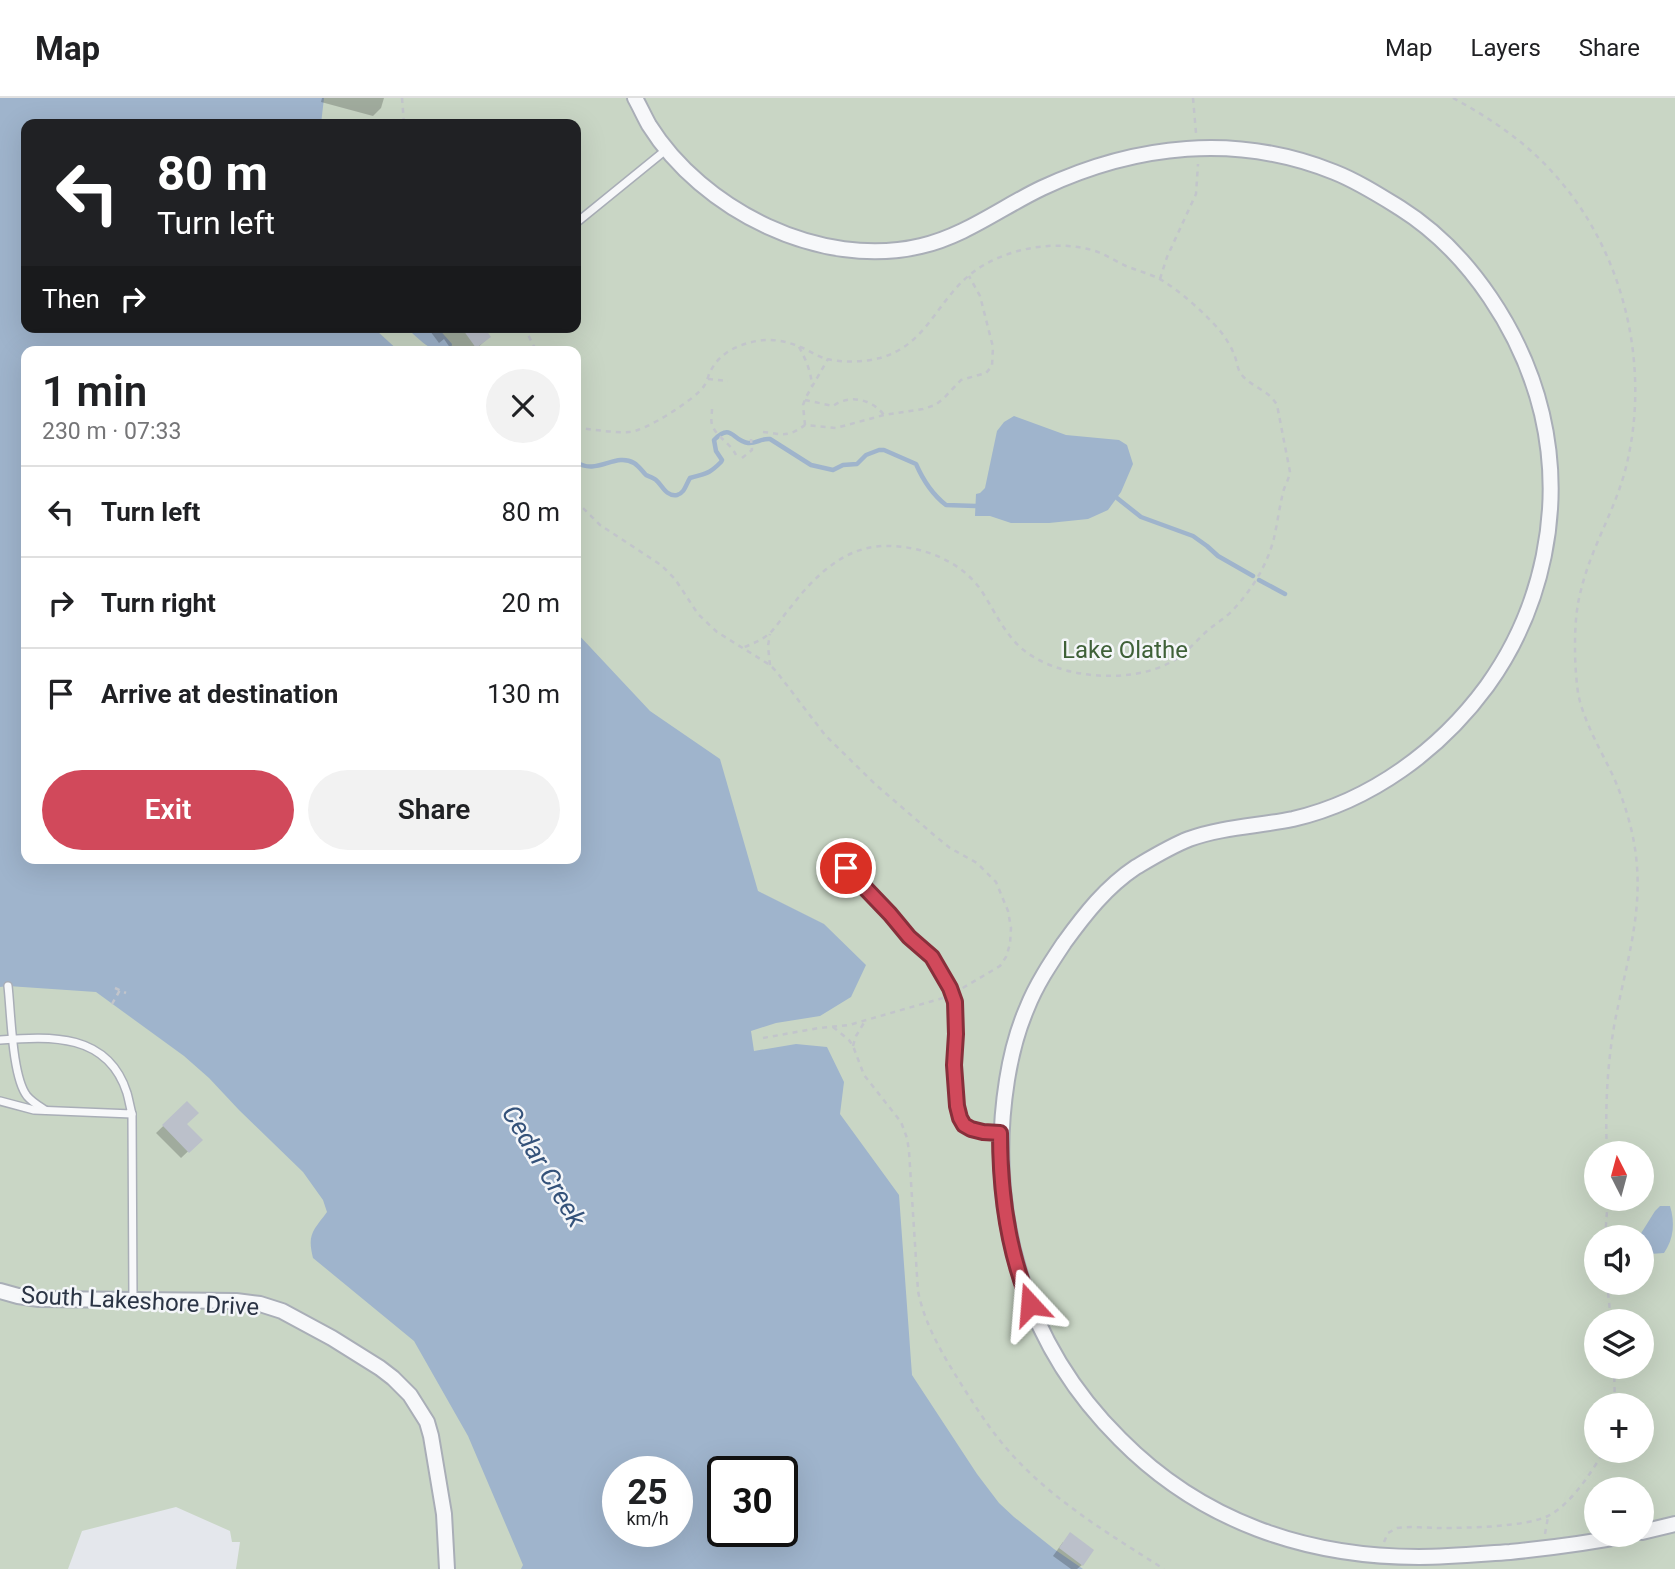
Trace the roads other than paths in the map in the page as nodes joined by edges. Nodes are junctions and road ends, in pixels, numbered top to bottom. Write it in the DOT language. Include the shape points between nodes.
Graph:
graph roads {
  1 [pos="635,98"];
  2 [pos="667,149"];
  3 [pos="581,219"];
  4 [pos="846,868"];
  5 [pos="8,986"];
  6 [pos="14,1039"];
  7 [pos="0,1040"];
  8 [pos="0,1101"];
  9 [pos="46,1111"];
  10 [pos="132,1114"];
  11 [pos="1000,1133"];
  12 [pos="0,1291"];
  13 [pos="133,1300"];
  14 [pos="1675,1524"];
  15 [pos="1654,1529"];
  16 [pos="1584,1542"];
  17 [pos="447,1569"];
  1 -- 2 [label="street"];
  2 -- 3 [label="lane"];
  2 -- 11 [label="street" via="707,189 776,231 841,250 876,253 945,239 1058,180 1142,155 1216,147 1279,155 1360,184 1416,218 1442,240 1493,304 1531,378 1548,450 1549,529 1529,612 1490,682 1441,738 1402,771 1368,791 1298,818 1191,838 1108,888 1060,948 1028,1004 1011,1057"];
  4 -- 11 [label="lane" via="932,957 955,1002 954,1065 960,1118 971,1129"];
  5 -- 6 [label="lane"];
  6 -- 7 [label="lane"];
  6 -- 9 [label="lane" via="21,1085"];
  6 -- 10 [label="lane" via="77,1041 103,1055 127,1091"];
  8 -- 9 [label="lane"];
  9 -- 10 [label="lane"];
  10 -- 13 [label="lane"];
  11 -- 16 [label="street" via="1002,1193 1013,1252 1024,1290 1052,1350 1117,1437 1193,1499 1266,1533 1365,1554 1480,1554"];
  12 -- 13 [label="street, South Lakeshore Drive" via="39,1299"];
  13 -- 17 [label="street, South Lakeshore Drive" via="260,1304 332,1338 393,1378 410,1395 431,1436 444,1514"];
  14 -- 15 [label="street"];
}
